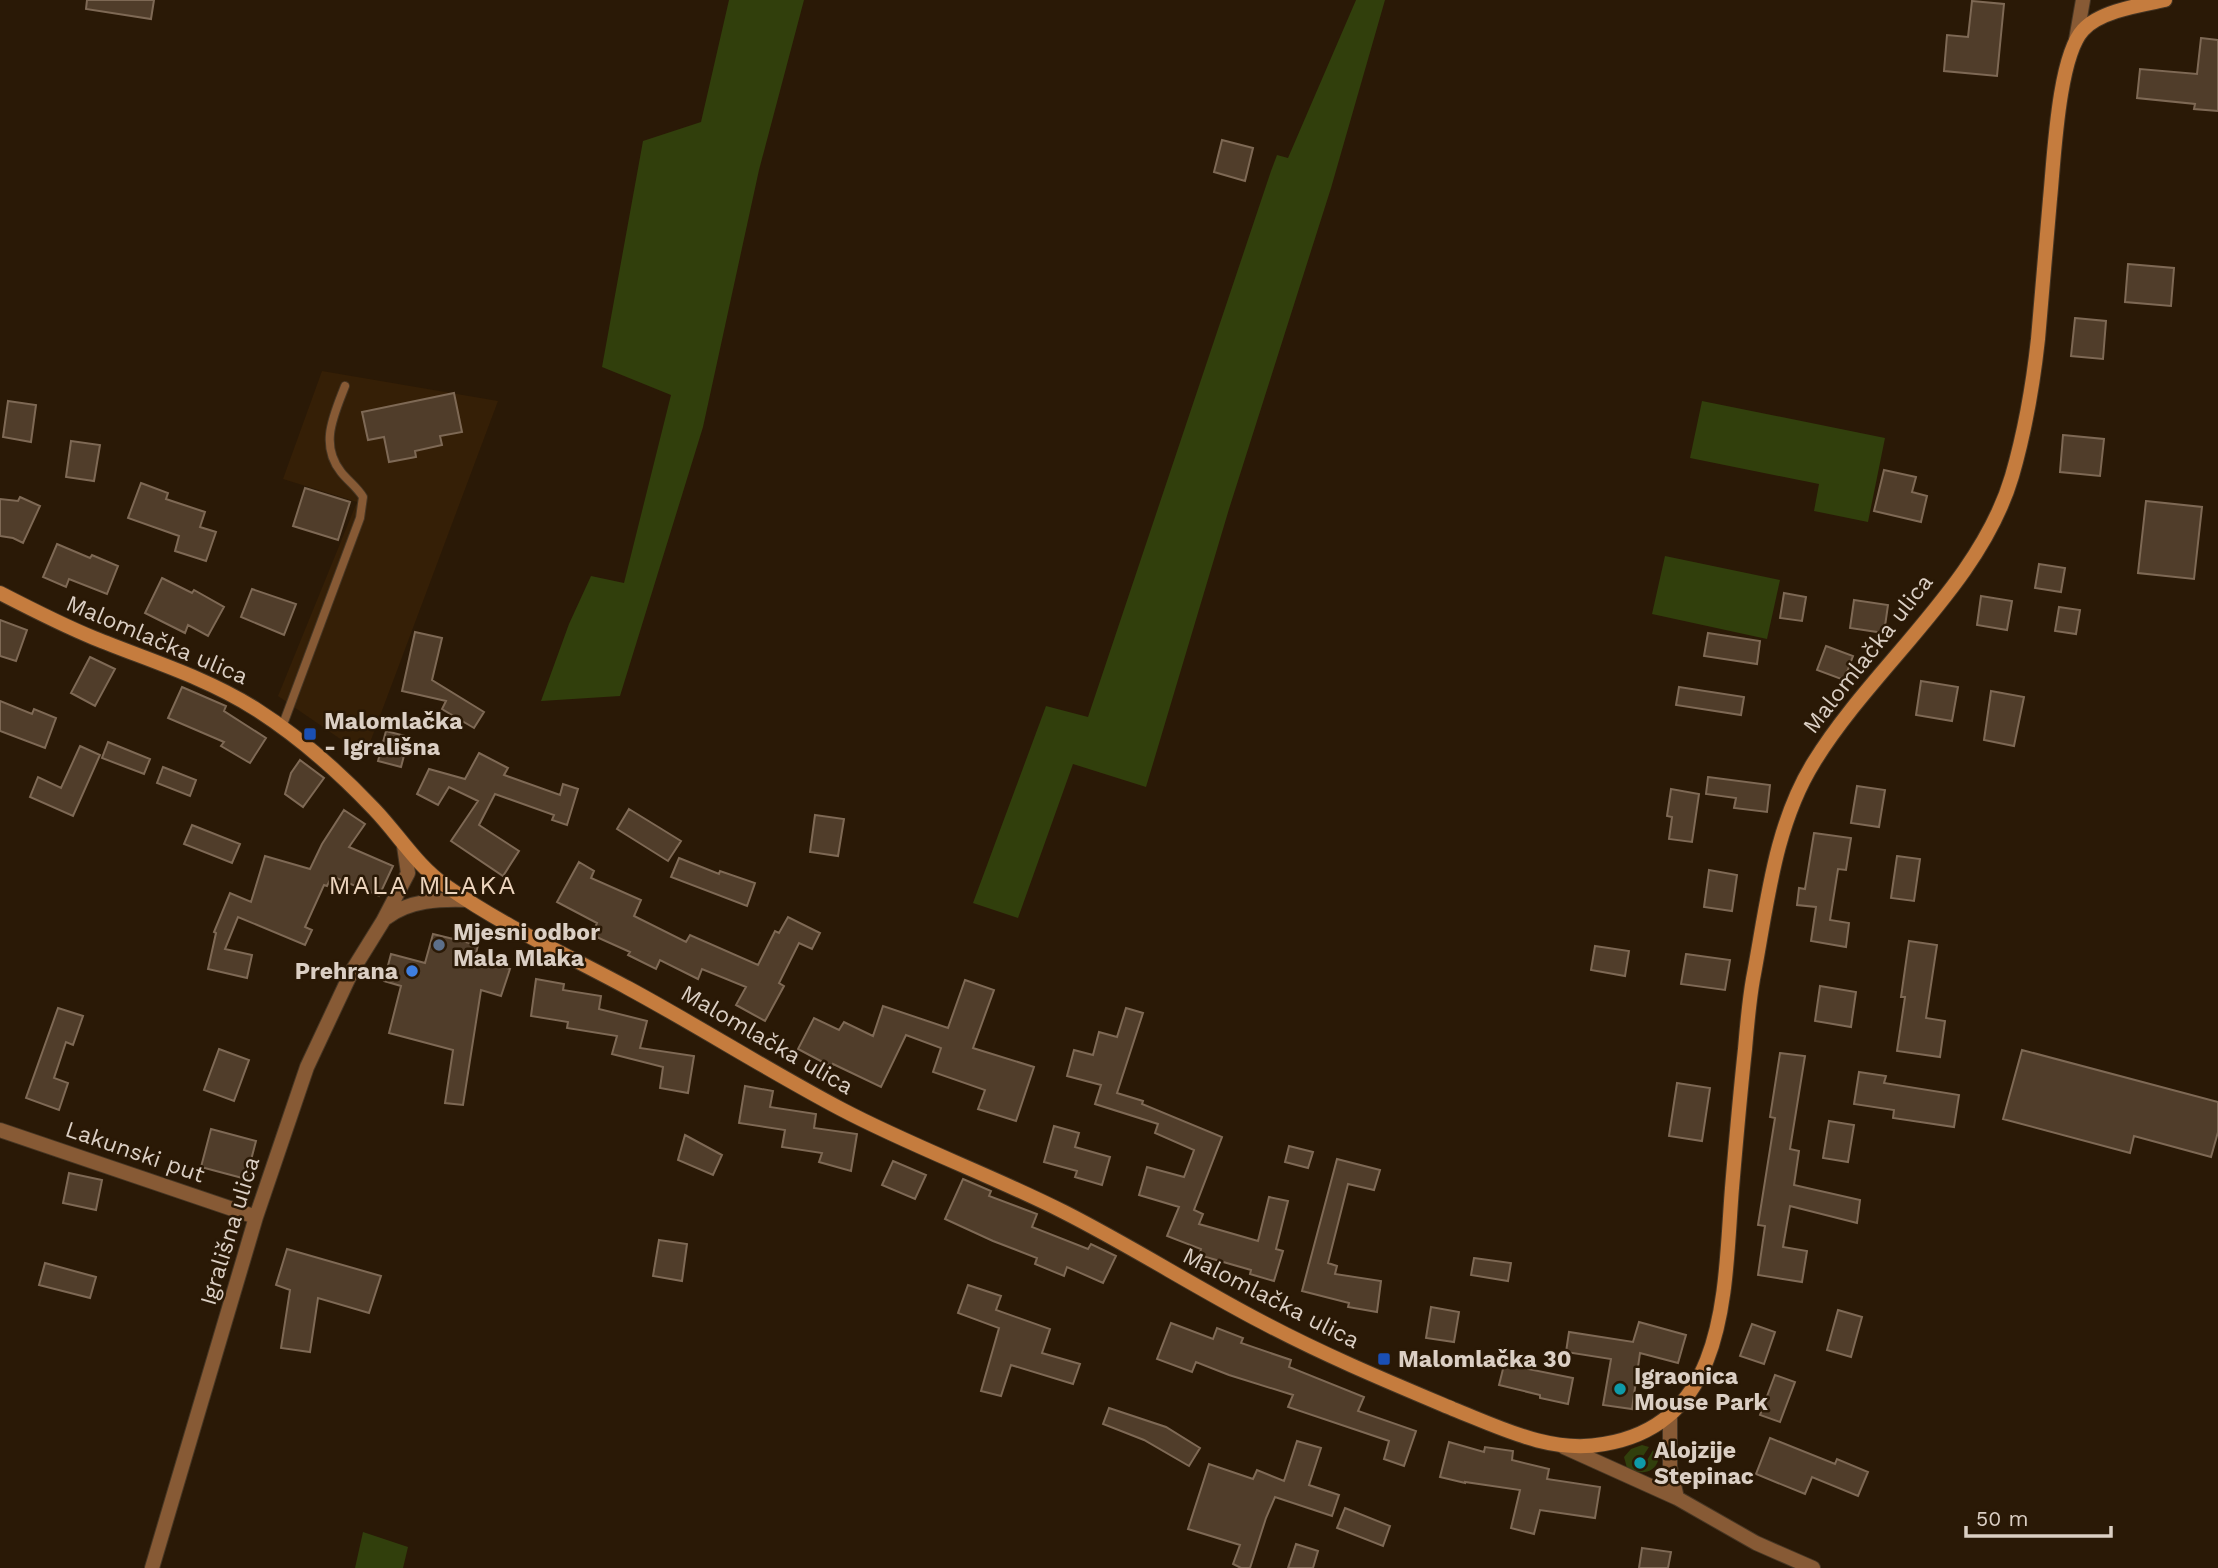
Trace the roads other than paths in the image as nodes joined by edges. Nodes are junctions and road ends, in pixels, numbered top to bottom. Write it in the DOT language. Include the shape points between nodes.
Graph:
graph roads {
  1 [pos="2083,0"];
  2 [pos="2165,0"];
  3 [pos="2076,40"];
  4 [pos="345,386"];
  5 [pos="0,593"];
  6 [pos="282,727"];
  7 [pos="404,846"];
  8 [pos="468,900"];
  9 [pos="383,921"];
  10 [pos="0,1130"];
  11 [pos="256,1217"];
  12 [pos="1670,1416"];
  13 [pos="1564,1447"];
  14 [pos="1677,1498"];
  15 [pos="152,1568"];
  16 [pos="1813,1568"];
  1 -- 3 [label="street, Malomlačka ulica"];
  2 -- 3 [label="street" via="2097,20"];
  3 -- 12 [label="street, Malomlačka ulica" via="2059,103 2037,348 2014,468 2004,501 1971,559 1829,739 1788,815 1751,992 1720,1318 1706,1364"];
  4 -- 6 [label="lane" via="330,427 329,446 333,459 363,498 360,518"];
  5 -- 6 [label="street, Malomlačka ulica" via="89,636 199,679"];
  6 -- 7 [label="street, Malomlačka ulica" via="340,775"];
  7 -- 8 [label="street, Malomlačka ulica" via="439,882"];
  7 -- 9 [label="street, Igrališna ulica" via="408,873"];
  8 -- 9 [label="street" via="416,904"];
  8 -- 13 [label="street, Malomlačka ulica" via="843,1110 1065,1212 1272,1328 1498,1427"];
  9 -- 11 [label="street, Igrališna ulica" via="352,971 307,1067"];
  10 -- 11 [label="street, Lakunski put"];
  11 -- 15 [label="street, Igrališna ulica"];
  12 -- 13 [label="street, Malomlačka ulica" via="1617,1442"];
  12 -- 14 [label="street" via="1670,1467"];
  13 -- 14 [label="street, Malomlačka ulica"];
  14 -- 16 [label="street, Malomlačka ulica" via="1756,1543"];
}
